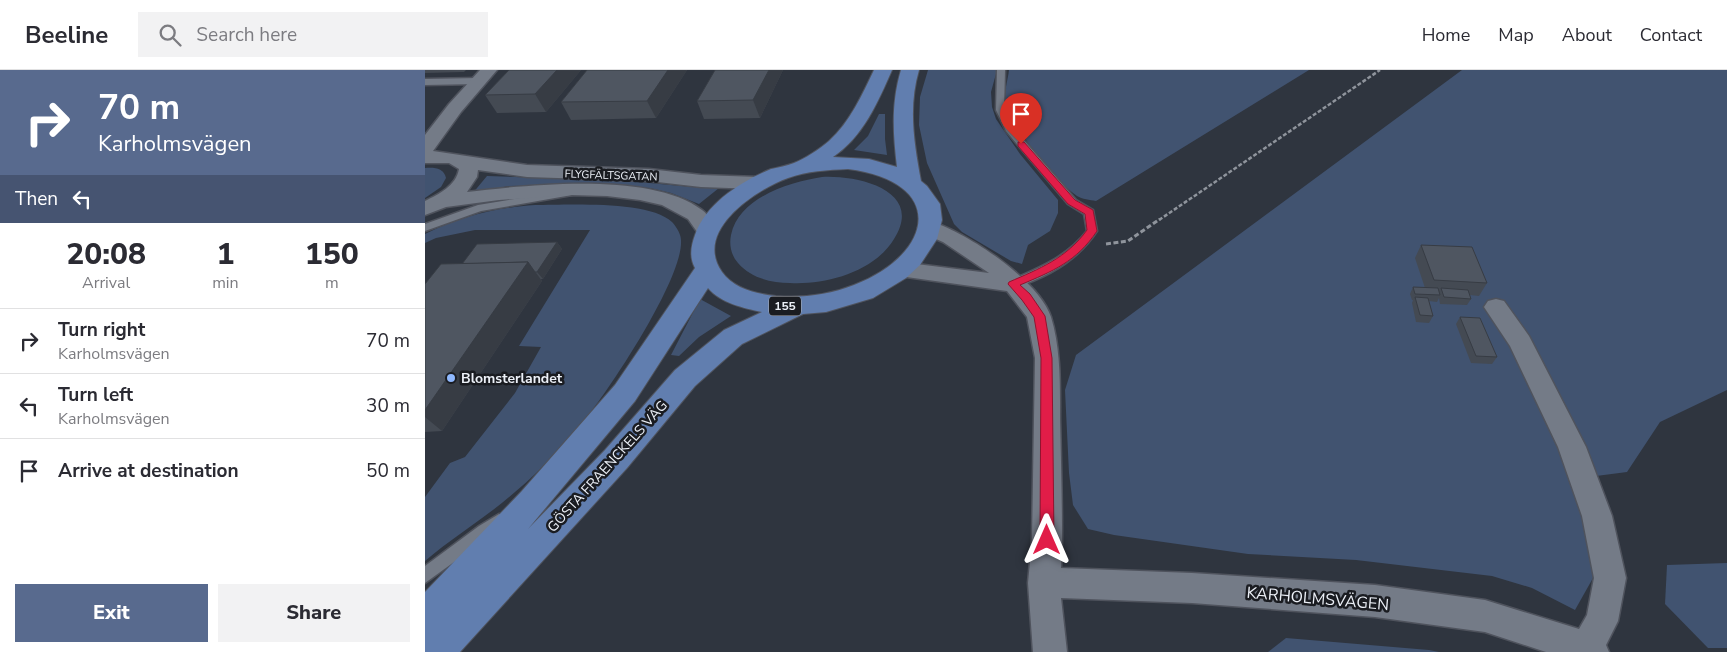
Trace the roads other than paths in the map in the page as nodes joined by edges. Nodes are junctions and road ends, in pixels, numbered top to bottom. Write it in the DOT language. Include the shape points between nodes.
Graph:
graph roads {
  1 [pos="883,70"];
  2 [pos="910,70"];
  3 [pos="1001,70"];
  4 [pos="484,76"];
  5 [pos="425,82"];
  6 [pos="425,149"];
  7 [pos="425,157"];
  8 [pos="465,163"];
  9 [pos="802,167"];
  10 [pos="910,181"];
  11 [pos="758,183"];
  12 [pos="585,190"];
  13 [pos="433,205"];
  14 [pos="425,228"];
  15 [pos="929,228"];
  16 [pos="707,231"];
  17 [pos="707,269"];
  18 [pos="900,270"];
  19 [pos="1013,284"];
  20 [pos="799,306"];
  21 [pos="1496,307"];
  22 [pos="532,502"];
  23 [pos="425,575"];
  24 [pos="1044,583"];
  25 [pos="425,618"];
  26 [pos="1589,650"];
  27 [pos="435,652"];
  28 [pos="1050,652"];
  1 -- 9 [label="main road, GÖSTA FRAENCKELS VÄG / 155" via="854,125 835,145"];
  2 -- 10 [label="main road" via="903,96 903,111"];
  3 -- 19 [label="lane" via="1000,110 1011,131 1071,202 1089,212 1092,231 1080,247 1054,266"];
  4 -- 5 [label="lane"];
  4 -- 6 [label="street" via="438,128"];
  7 -- 8 [label="street, FLYGFÄLTSGATAN" via="447,156"];
  8 -- 11 [label="street, FLYGFÄLTSGATAN" via="527,172 649,175"];
  8 -- 13 [label="street" via="468,176 463,184"];
  9 -- 10 [label="main road, GÖSTA FRAENCKELS VÄG / 155" via="863,164 889,170"];
  9 -- 11 [label="main road, GÖSTA FRAENCKELS VÄG / 155"];
  10 -- 15 [label="main road, GÖSTA FRAENCKELS VÄG / 155" via="927,202"];
  11 -- 16 [label="main road, GÖSTA FRAENCKELS VÄG / 155" via="727,204"];
  12 -- 13 [label="street, FLYGFÄLTSGATAN" via="524,191"];
  12 -- 14 [label="lane" via="478,208"];
  12 -- 16 [label="street, FLYGFÄLTSGATAN" via="639,194 674,202 694,214"];
  15 -- 18 [label="main road, GÖSTA FRAENCKELS VÄG / 155" via="919,250"];
  15 -- 19 [label="street" via="973,250"];
  16 -- 17 [label="main road, GÖSTA FRAENCKELS VÄG / 155" via="703,254"];
  17 -- 20 [label="main road, GÖSTA FRAENCKELS VÄG / 155" via="720,285 741,297 778,306"];
  17 -- 22 [label="main road" via="625,393"];
  18 -- 19 [label="street"];
  18 -- 20 [label="main road, GÖSTA FRAENCKELS VÄG / 155" via="855,294"];
  19 -- 24 [label="street" via="1039,316 1047,358"];
  20 -- 27 [label="main road, GÖSTA FRAENCKELS VÄG / 155" via="733,337 685,378 616,459"];
  21 -- 26 [label="street, KARHOLMSVÄGEN" via="1520,342 1572,447 1597,516 1610,578 1602,621"];
  22 -- 23 [label="lane" via="484,530"];
  22 -- 25 [label="main road"];
  24 -- 26 [label="street, KARHOLMSVÄGEN" via="1192,588 1375,601 1485,616"];
  24 -- 28 [label="street"];
}
